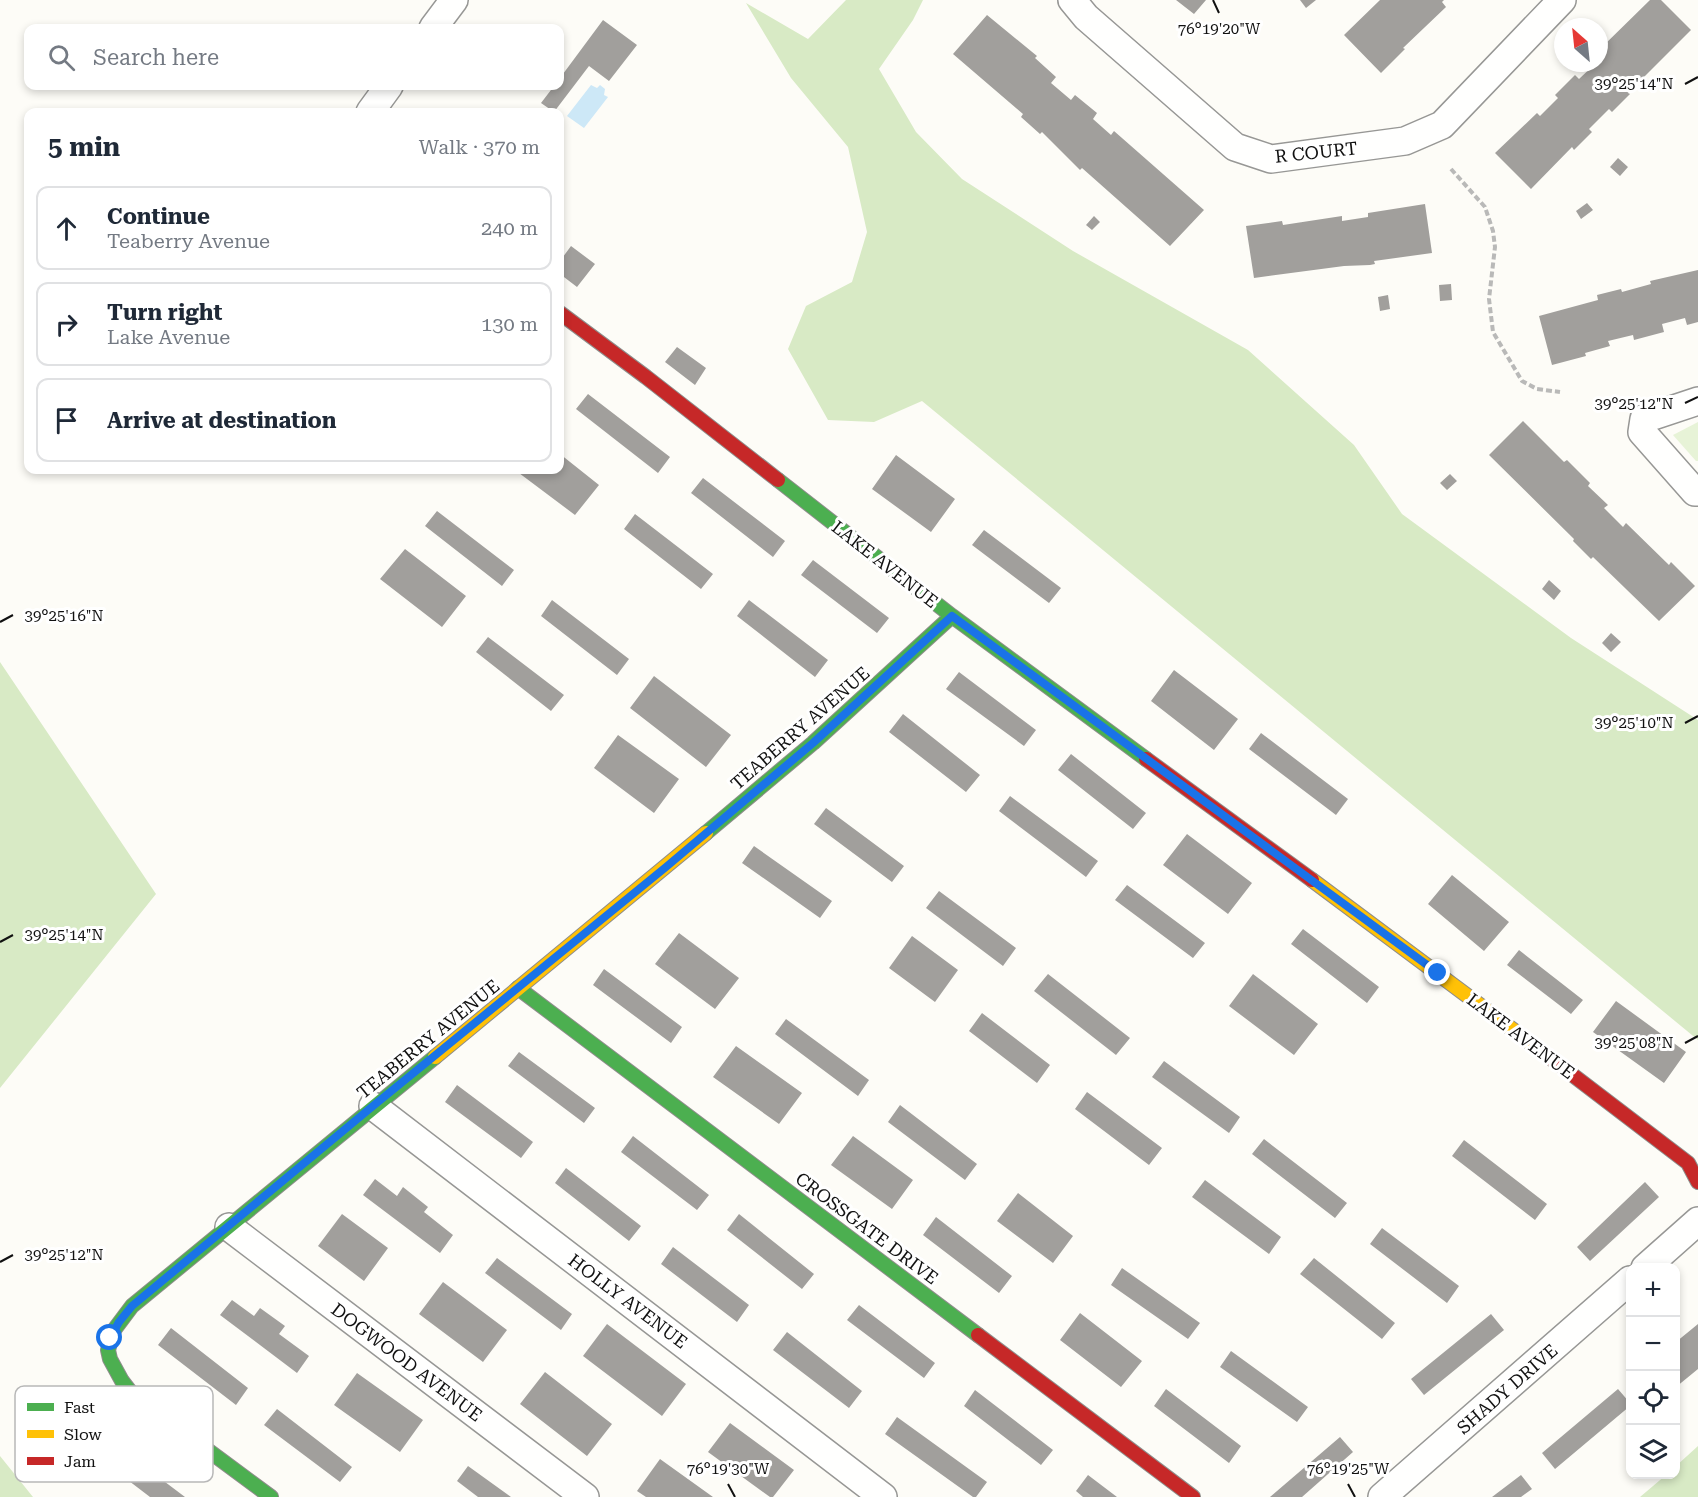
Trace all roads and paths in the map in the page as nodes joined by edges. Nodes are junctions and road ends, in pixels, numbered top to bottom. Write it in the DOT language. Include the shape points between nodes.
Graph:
graph roads {
  1 [pos="454,0"];
  2 [pos="1072,0"];
  3 [pos="1562,0"];
  4 [pos="436,24"];
  5 [pos="386,90"];
  6 [pos="373,108"];
  7 [pos="1451,169"];
  8 [pos="564,316"];
  9 [pos="1560,392"];
  10 [pos="1698,401"];
  11 [pos="1698,492"];
  12 [pos="952,616"];
  13 [pos="518,988"];
  14 [pos="373,1106"];
  15 [pos="1698,1182"];
  16 [pos="1698,1221"];
  17 [pos="229,1227"];
  18 [pos="1651,1263"];
  19 [pos="1626,1284"];
  20 [pos="126,1386"];
  21 [pos="213,1454"];
  22 [pos="270,1497"];
  23 [pos="585,1497"];
  24 [pos="883,1497"];
  25 [pos="1193,1497"];
  26 [pos="1382,1497"];
  1 -- 4 [label="street"];
  2 -- 3 [label="street, R COURT" via="1086,17 1235,147 1271,159 1405,141 1442,124"];
  5 -- 6 [label="street"];
  7 -- 9 [label="path" via="1485,207 1493,231 1489,299 1493,332 1522,381 1537,389"];
  8 -- 12 [label="street, LAKE AVENUE"];
  10 -- 11 [label="street" via="1644,419 1642,432"];
  12 -- 13 [label="street, TEABERRY AVENUE" via="804,750"];
  12 -- 15 [label="street, LAKE AVENUE" via="1448,980 1688,1163"];
  13 -- 14 [label="street, TEABERRY AVENUE"];
  13 -- 25 [label="street, CROSSGATE DRIVE"];
  14 -- 17 [label="street, TEABERRY AVENUE"];
  14 -- 24 [label="street, HOLLY AVENUE"];
  16 -- 18 [label="street"];
  17 -- 20 [label="street, TEABERRY AVENUE" via="132,1306 119,1322 110,1338 107,1356"];
  17 -- 23 [label="street, DOGWOOD AVENUE"];
  19 -- 26 [label="street, SHADY DRIVE"];
  21 -- 22 [label="street, TEABERRY AVENUE"];
}
